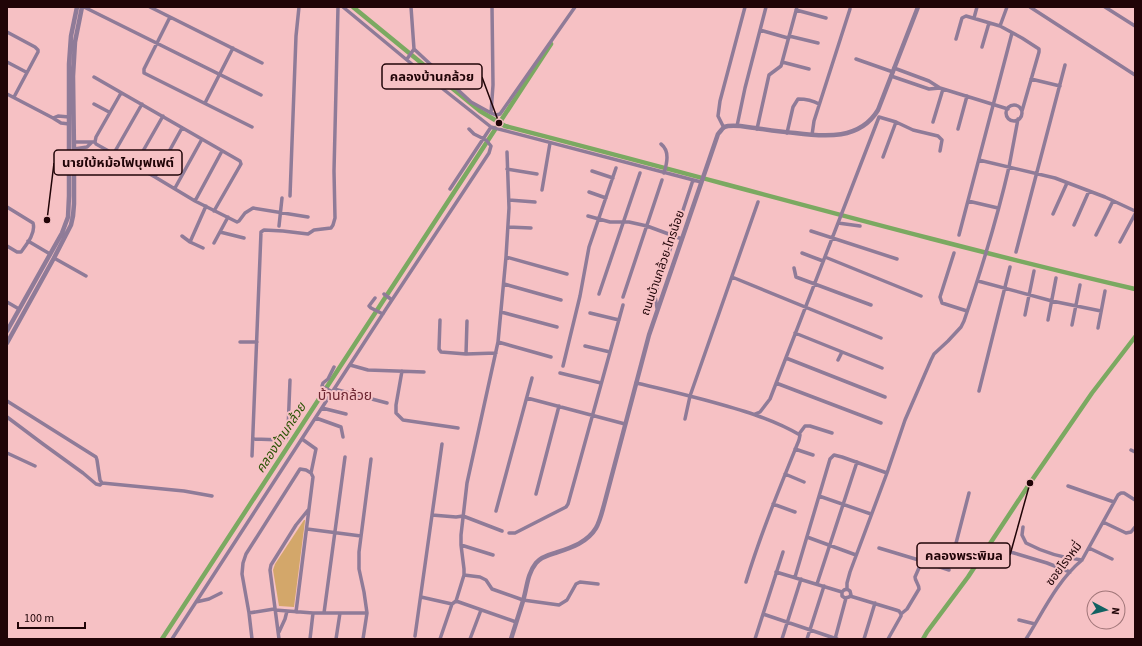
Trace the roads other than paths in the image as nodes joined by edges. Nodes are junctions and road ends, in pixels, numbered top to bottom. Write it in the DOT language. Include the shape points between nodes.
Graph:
graph roads {
  1 [pos="77,7"];
  2 [pos="83,7"];
  3 [pos="150,7"];
  4 [pos="299,7"];
  5 [pos="338,7"];
  6 [pos="343,7"];
  7 [pos="411,7"];
  8 [pos="492,7"];
  9 [pos="575,7"];
  10 [pos="745,7"];
  11 [pos="766,7"];
  12 [pos="918,7"];
  13 [pos="976,7"];
  14 [pos="1007,7"];
  15 [pos="1030,7"];
  16 [pos="1105,7"];
  17 [pos="796,8"];
  18 [pos="92,9"];
  19 [pos="850,9"];
  20 [pos="170,17"];
  21 [pos="826,18"];
  22 [pos="974,18"];
  23 [pos="989,23"];
  24 [pos="1000,26"];
  25 [pos="1135,26"];
  26 [pos="760,30"];
  27 [pos="7,32"];
  28 [pos="1012,32"];
  29 [pos="789,37"];
  30 [pos="956,39"];
  31 [pos="156,43"];
  32 [pos="818,43"];
  33 [pos="982,47"];
  34 [pos="233,48"];
  35 [pos="413,51"];
  36 [pos="407,58"];
  37 [pos="856,58"];
  38 [pos="7,62"];
  39 [pos="782,62"];
  40 [pos="262,63"];
  41 [pos="1065,65"];
  42 [pos="809,69"];
  43 [pos="419,70"];
  44 [pos="26,72"];
  45 [pos="893,72"];
  46 [pos="387,74"];
  47 [pos="220,75"];
  48 [pos="1135,75"];
  49 [pos="94,77"];
  50 [pos="1031,78"];
  51 [pos="1060,86"];
  52 [pos="941,88"];
  53 [pos="121,93"];
  54 [pos="7,94"];
  55 [pos="261,95"];
  56 [pos="968,96"];
  57 [pos="14,98"];
  58 [pos="205,103"];
  59 [pos="94,104"];
  60 [pos="142,104"];
  61 [pos="820,104"];
  62 [pos="993,104"];
  63 [pos="1008,109"];
  64 [pos="1022,111"];
  65 [pos="109,112"];
  66 [pos="491,113"];
  67 [pos="878,115"];
  68 [pos="163,116"];
  69 [pos="69,117"];
  70 [pos="53,118"];
  71 [pos="1018,119"];
  72 [pos="896,122"];
  73 [pos="933,122"];
  74 [pos="69,124"];
  75 [pos="737,126"];
  76 [pos="252,127"];
  77 [pos="492,127"];
  78 [pos="182,128"];
  79 [pos="724,128"];
  80 [pos="469,129"];
  81 [pos="757,129"];
  82 [pos="958,129"];
  83 [pos="787,132"];
  84 [pos="812,135"];
  85 [pos="202,139"];
  86 [pos="485,139"];
  87 [pos="74,142"];
  88 [pos="93,142"];
  89 [pos="550,143"];
  90 [pos="661,144"];
  91 [pos="74,149"];
  92 [pos="222,151"];
  93 [pos="940,151"];
  94 [pos="507,152"];
  95 [pos="114,153"];
  96 [pos="883,157"];
  97 [pos="979,160"];
  98 [pos="135,165"];
  99 [pos="1009,167"];
  100 [pos="616,168"];
  101 [pos="508,169"];
  102 [pos="592,171"];
  103 [pos="664,172"];
  104 [pos="640,173"];
  105 [pos="537,174"];
  106 [pos="1037,174"];
  107 [pos="155,177"];
  108 [pos="613,178"];
  109 [pos="662,180"];
  110 [pos="692,180"];
  111 [pos="701,181"];
  112 [pos="1067,183"];
  113 [pos="175,188"];
  114 [pos="450,189"];
  115 [pos="542,190"];
  116 [pos="1089,191"];
  117 [pos="589,192"];
  118 [pos="290,196"];
  119 [pos="282,198"];
  120 [pos="606,198"];
  121 [pos="509,200"];
  122 [pos="195,201"];
  123 [pos="968,201"];
  124 [pos="1113,201"];
  125 [pos="536,202"];
  126 [pos="758,202"];
  127 [pos="206,206"];
  128 [pos="7,207"];
  129 [pos="998,208"];
  130 [pos="214,211"];
  131 [pos="281,212"];
  132 [pos="1135,213"];
  133 [pos="1053,214"];
  134 [pos="308,216"];
  135 [pos="588,216"];
  136 [pos="228,218"];
  137 [pos="598,219"];
  138 [pos="623,222"];
  139 [pos="838,224"];
  140 [pos="1074,225"];
  141 [pos="279,226"];
  142 [pos="647,226"];
  143 [pos="860,226"];
  144 [pos="508,227"];
  145 [pos="531,228"];
  146 [pos="811,231"];
  147 [pos="220,232"];
  148 [pos="959,235"];
  149 [pos="1096,235"];
  150 [pos="182,236"];
  151 [pos="674,236"];
  152 [pos="244,238"];
  153 [pos="682,238"];
  154 [pos="833,238"];
  155 [pos="28,241"];
  156 [pos="190,242"];
  157 [pos="1120,242"];
  158 [pos="214,243"];
  159 [pos="7,246"];
  160 [pos="203,248"];
  161 [pos="1016,252"];
  162 [pos="802,253"];
  163 [pos="954,253"];
  164 [pos="52,256"];
  165 [pos="506,257"];
  166 [pos="824,259"];
  167 [pos="897,259"];
  168 [pos="1010,267"];
  169 [pos="794,268"];
  170 [pos="1034,272"];
  171 [pos="567,274"];
  172 [pos="86,276"];
  173 [pos="732,277"];
  174 [pos="1056,278"];
  175 [pos="978,281"];
  176 [pos="504,284"];
  177 [pos="814,284"];
  178 [pos="1080,285"];
  179 [pos="1005,288"];
  180 [pos="1105,291"];
  181 [pos="385,294"];
  182 [pos="599,294"];
  183 [pos="1030,294"];
  184 [pos="921,296"];
  185 [pos="623,297"];
  186 [pos="375,298"];
  187 [pos="392,299"];
  188 [pos="561,300"];
  189 [pos="1052,300"];
  190 [pos="7,302"];
  191 [pos="623,305"];
  192 [pos="871,305"];
  193 [pos="1076,306"];
  194 [pos="805,307"];
  195 [pos="19,309"];
  196 [pos="658,309"];
  197 [pos="968,311"];
  198 [pos="1101,311"];
  199 [pos="501,312"];
  200 [pos="590,313"];
  201 [pos="382,314"];
  202 [pos="1025,315"];
  203 [pos="440,320"];
  204 [pos="619,320"];
  205 [pos="1048,320"];
  206 [pos="467,321"];
  207 [pos="1072,325"];
  208 [pos="8,327"];
  209 [pos="557,327"];
  210 [pos="1098,328"];
  211 [pos="795,333"];
  212 [pos="881,338"];
  213 [pos="240,342"];
  214 [pos="257,342"];
  215 [pos="498,342"];
  216 [pos="7,343"];
  217 [pos="584,346"];
  218 [pos="610,352"];
  219 [pos="842,352"];
  220 [pos="496,353"];
  221 [pos="466,354"];
  222 [pos="551,357"];
  223 [pos="786,358"];
  224 [pos="838,360"];
  225 [pos="350,365"];
  226 [pos="563,366"];
  227 [pos="334,367"];
  228 [pos="882,368"];
  229 [pos="402,371"];
  230 [pos="424,372"];
  231 [pos="560,373"];
  232 [pos="532,378"];
  233 [pos="290,380"];
  234 [pos="601,383"];
  235 [pos="636,383"];
  236 [pos="776,383"];
  237 [pos="332,390"];
  238 [pos="979,391"];
  239 [pos="690,396"];
  240 [pos="885,397"];
  241 [pos="527,398"];
  242 [pos="7,401"];
  243 [pos="387,403"];
  244 [pos="559,406"];
  245 [pos="322,408"];
  246 [pos="346,414"];
  247 [pos="755,414"];
  248 [pos="592,415"];
  249 [pos="7,417"];
  250 [pos="316,418"];
  251 [pos="685,419"];
  252 [pos="880,423"];
  253 [pos="625,424"];
  254 [pos="458,428"];
  255 [pos="832,433"];
  256 [pos="799,434"];
  257 [pos="343,437"];
  258 [pos="253,439"];
  259 [pos="302,439"];
  260 [pos="442,444"];
  261 [pos="795,449"];
  262 [pos="7,453"];
  263 [pos="812,455"];
  264 [pos="252,456"];
  265 [pos="344,457"];
  266 [pos="371,459"];
  267 [pos="857,462"];
  268 [pos="35,466"];
  269 [pos="311,473"];
  270 [pos="887,473"];
  271 [pos="785,474"];
  272 [pos="804,482"];
  273 [pos="102,483"];
  274 [pos="1068,486"];
  275 [pos="969,493"];
  276 [pos="536,494"];
  277 [pos="212,496"];
  278 [pos="819,496"];
  279 [pos="1135,500"];
  280 [pos="1114,502"];
  281 [pos="773,504"];
  282 [pos="843,504"];
  283 [pos="309,509"];
  284 [pos="496,510"];
  285 [pos="795,512"];
  286 [pos="432,514"];
  287 [pos="871,514"];
  288 [pos="463,516"];
  289 [pos="1103,522"];
  290 [pos="1023,526"];
  291 [pos="1135,527"];
  292 [pos="307,529"];
  293 [pos="502,531"];
  294 [pos="509,532"];
  295 [pos="335,533"];
  296 [pos="362,536"];
  297 [pos="807,537"];
  298 [pos="461,545"];
  299 [pos="830,545"];
  300 [pos="879,548"];
  301 [pos="1089,548"];
  302 [pos="782,552"];
  303 [pos="493,555"];
  304 [pos="856,555"];
  305 [pos="1003,556"];
  306 [pos="1112,559"];
  307 [pos="1082,560"];
  308 [pos="922,561"];
  309 [pos="944,568"];
  310 [pos="949,570"];
  311 [pos="776,572"];
  312 [pos="1070,572"];
  313 [pos="464,575"];
  314 [pos="795,577"];
  315 [pos="801,579"];
  316 [pos="746,582"];
  317 [pos="598,584"];
  318 [pos="817,584"];
  319 [pos="824,586"];
  320 [pos="847,589"];
  321 [pos="842,592"];
  322 [pos="221,593"];
  323 [pos="421,597"];
  324 [pos="848,597"];
  325 [pos="524,600"];
  326 [pos="454,602"];
  327 [pos="196,603"];
  328 [pos="875,604"];
  329 [pos="275,610"];
  330 [pos="482,610"];
  331 [pos="287,611"];
  332 [pos="296,612"];
  333 [pos="249,613"];
  334 [pos="313,613"];
  335 [pos="324,613"];
  336 [pos="340,613"];
  337 [pos="367,613"];
  338 [pos="763,614"];
  339 [pos="901,614"];
  340 [pos="1019,620"];
  341 [pos="516,622"];
  342 [pos="787,622"];
  343 [pos="1035,624"];
  344 [pos="810,630"];
  345 [pos="279,632"];
  346 [pos="415,636"];
  347 [pos="172,639"];
  348 [pos="252,639"];
  349 [pos="279,639"];
  350 [pos="310,639"];
  351 [pos="336,639"];
  352 [pos="363,639"];
  353 [pos="440,639"];
  354 [pos="470,639"];
  355 [pos="511,639"];
  356 [pos="755,639"];
  357 [pos="782,639"];
  358 [pos="807,639"];
  359 [pos="836,639"];
  360 [pos="864,639"];
  361 [pos="888,639"];
  362 [pos="1026,639"];
  1 -- 69 [label="street" via="69,57"];
  2 -- 18 [label="street"];
  2 -- 87 [label="street" via="75,42"];
  3 -- 20 [label="street"];
  4 -- 118 [label="street"];
  5 -- 214 [label="street" via="335,218 331,228 314,230 308,234 264,230 261,232"];
  6 -- 36 [label="street"];
  7 -- 35 [label="street"];
  8 -- 66 [label="street"];
  9 -- 66 [label="street" via="504,110 496,115"];
  10 -- 79 [label="street" via="720,101 718,116"];
  11 -- 26 [label="street"];
  12 -- 45 [label="street"];
  13 -- 22 [label="street"];
  14 -- 24 [label="street"];
  15 -- 48 [label="street"];
  16 -- 25 [label="street"];
  17 -- 21 [label="street"];
  17 -- 29 [label="street"];
  18 -- 31 [label="street"];
  19 -- 61 [label="street"];
  20 -- 31 [label="street"];
  20 -- 34 [label="street"];
  22 -- 23 [label="street"];
  22 -- 30 [label="street" via="963,17"];
  23 -- 24 [label="street"];
  23 -- 33 [label="street"];
  24 -- 28 [label="street"];
  26 -- 29 [label="street"];
  26 -- 75 [label="street"];
  27 -- 44 [label="street" via="37,49 38,52"];
  28 -- 50 [label="street" via="1039,49"];
  28 -- 62 [label="street"];
  29 -- 32 [label="street"];
  29 -- 39 [label="street"];
  31 -- 47 [label="street"];
  31 -- 58 [label="street" via="144,73"];
  34 -- 40 [label="street"];
  34 -- 47 [label="street"];
  35 -- 36 [label="street"];
  35 -- 66 [label="street" via="471,102"];
  36 -- 43 [label="street"];
  37 -- 45 [label="street"];
  38 -- 44 [label="street"];
  39 -- 42 [label="street"];
  39 -- 81 [label="street" via="781,66 769,74"];
  41 -- 51 [label="street"];
  43 -- 46 [label="street" via="406,76"];
  43 -- 77 [label="street"];
  44 -- 57 [label="street"];
  45 -- 52 [label="street" via="930,81"];
  45 -- 52 [label="street" via="929,89"];
  45 -- 67 [label="street"];
  47 -- 55 [label="street"];
  47 -- 58 [label="street"];
  49 -- 53 [label="street"];
  50 -- 51 [label="street"];
  50 -- 64 [label="street"];
  51 -- 106 [label="street"];
  52 -- 56 [label="street"];
  52 -- 73 [label="street"];
  53 -- 60 [label="street"];
  53 -- 65 [label="street"];
  54 -- 57 [label="street"];
  56 -- 62 [label="street"];
  56 -- 82 [label="street"];
  57 -- 70 [label="street"];
  58 -- 76 [label="street"];
  59 -- 65 [label="street"];
  60 -- 68 [label="street"];
  60 -- 95 [label="street"];
  61 -- 83 [label="street" via="813,100 798,99 793,107"];
  61 -- 84 [label="street"];
  62 -- 63 [label="street"];
  62 -- 97 [label="street"];
  63 -- 64 [label="street" via="1016,105"];
  63 -- 71 [label="street" via="1009,119"];
  64 -- 71 [label="street"];
  65 -- 88 [label="street"];
  67 -- 72 [label="street"];
  67 -- 84 [label="street" via="851,132 832,136"];
  67 -- 139 [label="street"];
  68 -- 78 [label="street"];
  68 -- 98 [label="street"];
  69 -- 70 [label="street"];
  69 -- 74 [label="street"];
  70 -- 74 [label="street"];
  71 -- 99 [label="street"];
  72 -- 93 [label="street" via="913,130 938,136 942,140"];
  72 -- 96 [label="street"];
  74 -- 164 [label="street" via="68,217"];
  75 -- 79 [label="street"];
  75 -- 81 [label="street"];
  77 -- 86 [label="street"];
  77 -- 89 [label="street"];
  78 -- 85 [label="street"];
  78 -- 107 [label="street"];
  79 -- 111 [label="street, ถนนบ้านกล้วย-ไทรน้อย" via="718,134"];
  80 -- 86 [label="street"];
  81 -- 83 [label="street"];
  83 -- 84 [label="street"];
  85 -- 92 [label="street"];
  85 -- 113 [label="street"];
  86 -- 114 [label="street"];
  86 -- 187 [label="street" via="491,146 490,153"];
  87 -- 88 [label="street"];
  87 -- 91 [label="street"];
  88 -- 91 [label="street" via="87,147"];
  88 -- 95 [label="street"];
  89 -- 103 [label="street"];
  89 -- 115 [label="street"];
  90 -- 103 [label="street" via="666,151 667,163"];
  91 -- 164 [label="street" via="73,216 71,225"];
  92 -- 122 [label="street"];
  92 -- 130 [label="street" via="241,164"];
  94 -- 101 [label="street"];
  95 -- 98 [label="street"];
  97 -- 99 [label="street"];
  97 -- 123 [label="street"];
  98 -- 107 [label="street"];
  99 -- 106 [label="street"];
  99 -- 129 [label="street"];
  100 -- 108 [label="street"];
  101 -- 105 [label="street"];
  101 -- 121 [label="street"];
  102 -- 108 [label="street"];
  103 -- 110 [label="street"];
  104 -- 138 [label="street"];
  106 -- 112 [label="street"];
  106 -- 161 [label="street"];
  107 -- 113 [label="street"];
  108 -- 120 [label="street"];
  109 -- 142 [label="street"];
  110 -- 111 [label="street"];
  110 -- 151 [label="street"];
  111 -- 153 [label="street, ถนนบ้านกล้วย-ไทรน้อย"];
  112 -- 116 [label="street"];
  112 -- 133 [label="street"];
  113 -- 122 [label="street"];
  116 -- 124 [label="street"];
  116 -- 140 [label="street"];
  117 -- 120 [label="street"];
  119 -- 131 [label="street"];
  120 -- 137 [label="street"];
  121 -- 125 [label="street"];
  121 -- 144 [label="street"];
  122 -- 127 [label="street"];
  123 -- 129 [label="street"];
  123 -- 148 [label="street"];
  124 -- 132 [label="street"];
  124 -- 149 [label="street"];
  126 -- 173 [label="street"];
  127 -- 130 [label="street"];
  127 -- 156 [label="street"];
  128 -- 155 [label="street" via="33,223 34,230"];
  129 -- 175 [label="street"];
  130 -- 136 [label="street"];
  131 -- 134 [label="street"];
  131 -- 136 [label="street" via="253,208 238,222"];
  131 -- 141 [label="street"];
  132 -- 157 [label="street"];
  135 -- 137 [label="street"];
  136 -- 147 [label="street"];
  137 -- 138 [label="street"];
  137 -- 226 [label="street" via="589,247"];
  138 -- 142 [label="street"];
  138 -- 182 [label="street"];
  139 -- 143 [label="street"];
  139 -- 154 [label="street"];
  142 -- 151 [label="street"];
  142 -- 185 [label="street"];
  144 -- 145 [label="street"];
  144 -- 165 [label="street"];
  146 -- 154 [label="street"];
  147 -- 152 [label="street"];
  147 -- 158 [label="street"];
  150 -- 156 [label="street"];
  151 -- 153 [label="street"];
  151 -- 196 [label="street" via="655,296"];
  153 -- 196 [label="street, ถนนบ้านกล้วย-ไทรน้อย"];
  154 -- 166 [label="street"];
  154 -- 167 [label="street"];
  155 -- 159 [label="street" via="20,252"];
  155 -- 164 [label="street"];
  156 -- 160 [label="street"];
  162 -- 166 [label="street"];
  163 -- 197 [label="street" via="940,297 942,303"];
  164 -- 172 [label="street"];
  164 -- 195 [label="street"];
  164 -- 216 [label="street"];
  165 -- 171 [label="street"];
  165 -- 176 [label="street"];
  166 -- 177 [label="street"];
  166 -- 184 [label="street"];
  168 -- 179 [label="street"];
  169 -- 177 [label="street" via="796,277"];
  170 -- 183 [label="street"];
  173 -- 194 [label="street"];
  173 -- 239 [label="street"];
  174 -- 189 [label="street"];
  175 -- 179 [label="street"];
  175 -- 197 [label="street"];
  176 -- 188 [label="street"];
  176 -- 199 [label="street"];
  177 -- 192 [label="street"];
  177 -- 194 [label="street"];
  178 -- 193 [label="street"];
  179 -- 183 [label="street"];
  179 -- 238 [label="street"];
  180 -- 198 [label="street"];
  181 -- 187 [label="street"];
  183 -- 189 [label="street"];
  183 -- 202 [label="street"];
  186 -- 201 [label="street" via="370,304 371,308"];
  187 -- 201 [label="street"];
  189 -- 193 [label="street"];
  189 -- 205 [label="street"];
  190 -- 195 [label="street"];
  191 -- 204 [label="street"];
  193 -- 198 [label="street"];
  193 -- 207 [label="street"];
  194 -- 211 [label="street"];
  194 -- 212 [label="street"];
  195 -- 208 [label="street"];
  196 -- 235 [label="street, ถนนบ้านกล้วย-ไทรน้อย"];
  197 -- 270 [label="street" via="961,327 934,354 905,420"];
  198 -- 210 [label="street"];
  199 -- 209 [label="street"];
  199 -- 215 [label="street"];
  200 -- 204 [label="street"];
  201 -- 225 [label="street"];
  203 -- 221 [label="street" via="440,351"];
  204 -- 218 [label="street"];
  206 -- 221 [label="street"];
  211 -- 219 [label="street"];
  211 -- 223 [label="street"];
  213 -- 214 [label="street"];
  214 -- 258 [label="street"];
  215 -- 220 [label="street"];
  215 -- 222 [label="street"];
  217 -- 218 [label="street"];
  218 -- 234 [label="street"];
  219 -- 224 [label="street"];
  219 -- 228 [label="street"];
  220 -- 221 [label="street"];
  220 -- 288 [label="street" via="467,483"];
  223 -- 236 [label="street"];
  223 -- 240 [label="street"];
  225 -- 229 [label="street" via="368,370"];
  225 -- 237 [label="street"];
  227 -- 237 [label="street" via="322,386"];
  229 -- 230 [label="street"];
  229 -- 254 [label="street" via="396,406 398,416 403,420"];
  231 -- 234 [label="street"];
  232 -- 241 [label="street"];
  233 -- 258 [label="street" via="288,436 283,440"];
  234 -- 248 [label="street"];
  235 -- 239 [label="street"];
  235 -- 253 [label="street, ถนนบ้านกล้วย-ไทรน้อย"];
  236 -- 247 [label="street" via="764,408"];
  236 -- 252 [label="street"];
  237 -- 243 [label="street"];
  237 -- 245 [label="street"];
  239 -- 247 [label="street"];
  239 -- 251 [label="street"];
  241 -- 244 [label="street"];
  241 -- 284 [label="street"];
  242 -- 273 [label="street" via="94,455"];
  244 -- 248 [label="street"];
  244 -- 276 [label="street"];
  245 -- 246 [label="street"];
  245 -- 250 [label="street"];
  247 -- 256 [label="street"];
  248 -- 253 [label="street"];
  248 -- 294 [label="street" via="567,506 514,534"];
  249 -- 273 [label="street" via="96,484"];
  250 -- 257 [label="street" via="341,427"];
  250 -- 259 [label="street"];
  253 -- 325 [label="street, ถนนบ้านกล้วย-ไทรน้อย" via="596,528 581,542 539,560 530,573"];
  255 -- 256 [label="street" via="805,426"];
  256 -- 261 [label="street"];
  258 -- 264 [label="street"];
  259 -- 269 [label="street" via="316,449"];
  259 -- 327 [label="street"];
  260 -- 286 [label="street"];
  261 -- 263 [label="street"];
  261 -- 271 [label="street"];
  262 -- 268 [label="street"];
  265 -- 295 [label="street"];
  266 -- 296 [label="street"];
  267 -- 270 [label="street"];
  267 -- 278 [label="street" via="834,455 830,459"];
  267 -- 282 [label="street"];
  269 -- 283 [label="street" via="313,477"];
  269 -- 333 [label="street" via="300,469 246,554 242,574"];
  270 -- 287 [label="street"];
  271 -- 272 [label="street"];
  271 -- 281 [label="street"];
  273 -- 277 [label="street"];
  274 -- 280 [label="street"];
  275 -- 309 [label="street" via="954,551 949,555"];
  278 -- 282 [label="street"];
  278 -- 297 [label="street"];
  279 -- 280 [label="street" via="1121,493"];
  280 -- 289 [label="street, ซอยโรงหมี่"];
  281 -- 285 [label="street"];
  281 -- 316 [label="street"];
  282 -- 287 [label="street"];
  282 -- 299 [label="street"];
  283 -- 292 [label="street"];
  283 -- 329 [label="street" via="271,565"];
  286 -- 288 [label="street"];
  286 -- 323 [label="street"];
  287 -- 304 [label="street"];
  288 -- 293 [label="street"];
  288 -- 298 [label="street"];
  289 -- 291 [label="street" via="1126,533"];
  289 -- 301 [label="street, ซอยโรงหมี่"];
  290 -- 307 [label="street" via="1022,535 1026,543 1057,555"];
  292 -- 295 [label="street"];
  292 -- 332 [label="street"];
  295 -- 296 [label="street"];
  295 -- 335 [label="street"];
  296 -- 337 [label="street" via="359,569"];
  297 -- 299 [label="street"];
  297 -- 314 [label="street"];
  298 -- 303 [label="street"];
  298 -- 313 [label="street"];
  299 -- 304 [label="street"];
  299 -- 318 [label="street"];
  300 -- 308 [label="street"];
  301 -- 306 [label="street"];
  301 -- 307 [label="street, ซอยโรงหมี่"];
  302 -- 311 [label="street"];
  304 -- 320 [label="street"];
  305 -- 312 [label="street" via="1010,552"];
  307 -- 312 [label="street, ซอยโรงหมี่"];
  308 -- 309 [label="street"];
  308 -- 339 [label="street" via="915,577 919,589"];
  309 -- 310 [label="street"];
  311 -- 314 [label="street"];
  311 -- 338 [label="street"];
  312 -- 343 [label="street, ซอยโรงหมี่"];
  313 -- 325 [label="street" via="480,577 486,580 491,589"];
  313 -- 326 [label="street"];
  314 -- 315 [label="street"];
  315 -- 318 [label="street"];
  315 -- 342 [label="street"];
  317 -- 325 [label="street" via="576,584 567,600 559,605"];
  318 -- 319 [label="street"];
  319 -- 321 [label="street"];
  319 -- 344 [label="street"];
  320 -- 321 [label="street"];
  320 -- 324 [label="street" via="850,592"];
  321 -- 324 [label="street" via="842,596"];
  322 -- 327 [label="street"];
  323 -- 326 [label="street"];
  323 -- 346 [label="street"];
  324 -- 328 [label="street"];
  324 -- 359 [label="street"];
  325 -- 341 [label="street, ถนนบ้านกล้วย-ไทรน้อย"];
  326 -- 330 [label="street"];
  326 -- 353 [label="street"];
  327 -- 347 [label="street"];
  328 -- 339 [label="street" via="899,611"];
  328 -- 360 [label="street"];
  329 -- 331 [label="street"];
  329 -- 333 [label="street"];
  329 -- 345 [label="street"];
  330 -- 341 [label="street"];
  330 -- 354 [label="street"];
  331 -- 332 [label="street"];
  331 -- 345 [label="street"];
  332 -- 334 [label="street"];
  333 -- 348 [label="street"];
  334 -- 335 [label="street"];
  334 -- 350 [label="street"];
  335 -- 336 [label="street"];
  336 -- 337 [label="street"];
  336 -- 351 [label="street"];
  337 -- 352 [label="street"];
  338 -- 342 [label="street"];
  338 -- 356 [label="street"];
  339 -- 361 [label="street"];
  340 -- 343 [label="street"];
  341 -- 355 [label="street, ถนนบ้านกล้วย-ไทรน้อย"];
  342 -- 344 [label="street"];
  342 -- 357 [label="street"];
  343 -- 362 [label="street, ซอยโรงหมี่"];
  344 -- 358 [label="street"];
  344 -- 359 [label="street"];
  345 -- 349 [label="street"];
}
